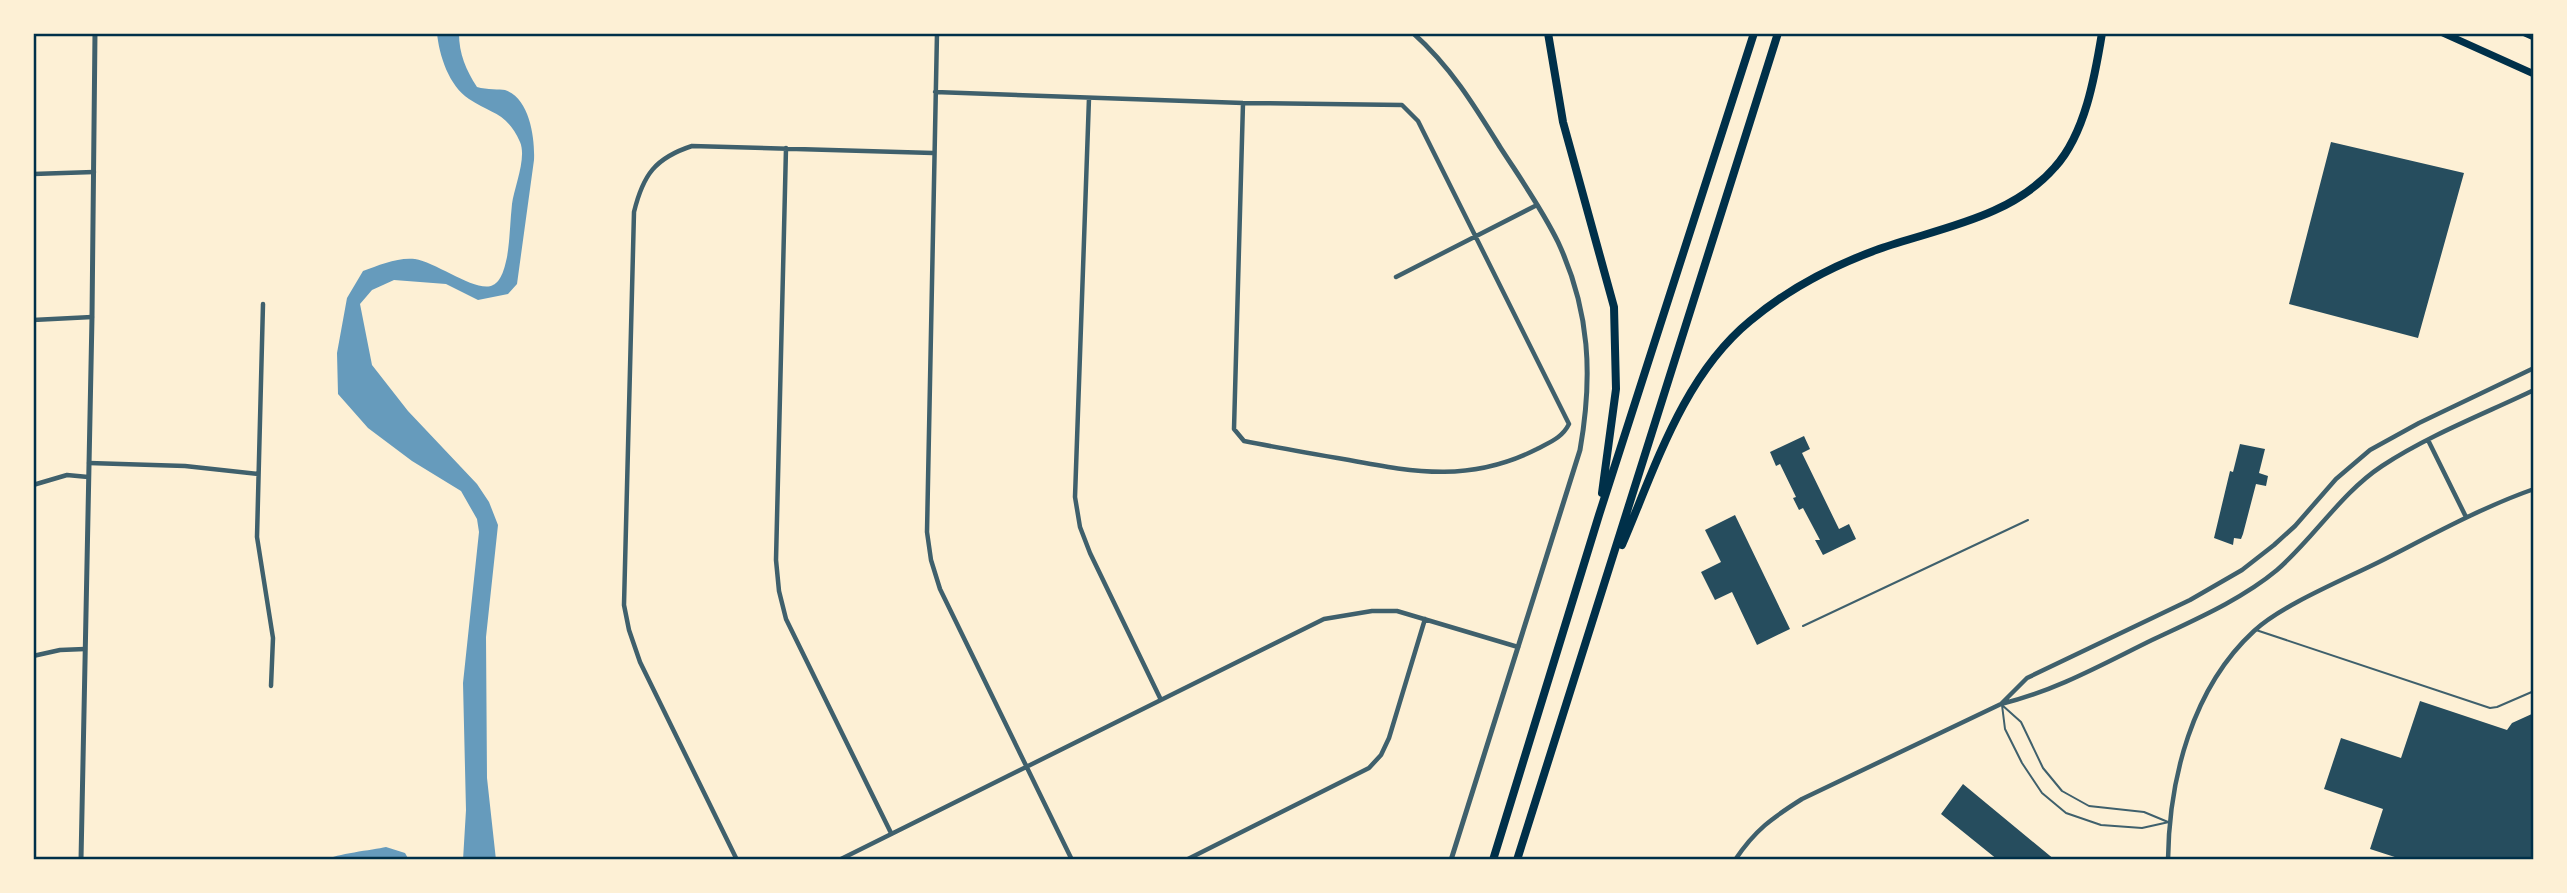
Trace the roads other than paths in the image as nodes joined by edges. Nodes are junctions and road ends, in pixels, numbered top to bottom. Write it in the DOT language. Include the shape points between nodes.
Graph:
graph roads {
  1 [pos="95,33"];
  2 [pos="937,33"];
  3 [pos="1413,33"];
  4 [pos="1548,33"];
  5 [pos="1754,33"];
  6 [pos="1778,33"];
  7 [pos="2102,33"];
  8 [pos="2442,33"];
  9 [pos="2525,33"];
  10 [pos="2534,37"];
  11 [pos="2534,75"];
  12 [pos="935,92"];
  13 [pos="1089,98"];
  14 [pos="1243,103"];
  15 [pos="786,148"];
  16 [pos="933,153"];
  17 [pos="94,172"];
  18 [pos="33,174"];
  19 [pos="1537,205"];
  20 [pos="1474,237"];
  21 [pos="1396,277"];
  22 [pos="262,304"];
  23 [pos="92,317"];
  24 [pos="33,320"];
  25 [pos="2534,368"];
  26 [pos="2534,390"];
  27 [pos="2428,440"];
  28 [pos="88,463"];
  29 [pos="258,474"];
  30 [pos="88,477"];
  31 [pos="33,485"];
  32 [pos="2534,489"];
  33 [pos="1599,515"];
  34 [pos="2466,517"];
  35 [pos="2028,520"];
  36 [pos="1606,583"];
  37 [pos="1425,620"];
  38 [pos="1803,626"];
  39 [pos="2255,630"];
  40 [pos="1518,647"];
  41 [pos="85,649"];
  42 [pos="33,656"];
  43 [pos="271,686"];
  44 [pos="2534,691"];
  45 [pos="1161,700"];
  46 [pos="2001,704"];
  47 [pos="1027,767"];
  48 [pos="2169,822"];
  49 [pos="891,834"];
  50 [pos="81,860"];
  51 [pos="737,860"];
  52 [pos="839,860"];
  53 [pos="1073,860"];
  54 [pos="1186,860"];
  55 [pos="1451,860"];
  56 [pos="1493,860"];
  57 [pos="1517,860"];
  58 [pos="1735,860"];
  59 [pos="2168,860"];
  1 -- 17 [label="street"];
  2 -- 12 [label="street"];
  3 -- 19 [label="street" via="1456,78"];
  4 -- 33 [label="highway" via="1563,122 1614,307 1616,389"];
  5 -- 33 [label="highway"];
  6 -- 36 [label="highway"];
  7 -- 36 [label="highway" via="2083,116 2056,167 2002,208 1881,248 1793,289 1723,347 1674,423"];
  8 -- 11 [label="main road"];
  9 -- 10 [label="main road"];
  12 -- 13 [label="street"];
  12 -- 16 [label="street"];
  13 -- 14 [label="street"];
  13 -- 45 [label="street" via="1075,496 1090,552"];
  14 -- 20 [label="street" via="1402,105 1418,121"];
  14 -- 20 [label="street" via="1234,429 1244,441 1436,473 1502,463 1565,433 1569,424"];
  15 -- 16 [label="street"];
  15 -- 49 [label="street" via="779,591 786,619"];
  15 -- 51 [label="street" via="692,146 674,152 648,175 634,212 624,605 640,662"];
  16 -- 47 [label="street" via="927,532 931,560 940,589"];
  17 -- 18 [label="street"];
  17 -- 23 [label="street"];
  19 -- 20 [label="street"];
  19 -- 40 [label="street" via="1562,251 1578,298 1586,333 1587,410 1580,450"];
  20 -- 21 [label="street"];
  22 -- 29 [label="street"];
  23 -- 24 [label="street"];
  23 -- 28 [label="street"];
  25 -- 46 [label="street" via="2370,450 2336,479 2281,539 2242,570 2190,600 2027,677"];
  26 -- 27 [label="street"];
  27 -- 34 [label="street"];
  27 -- 46 [label="street" via="2382,466 2275,571 2253,586 2087,672 2034,696"];
  28 -- 29 [label="street"];
  28 -- 30 [label="street"];
  29 -- 43 [label="street" via="257,537 274,638"];
  30 -- 31 [label="street" via="67,475"];
  30 -- 41 [label="street"];
  32 -- 34 [label="street"];
  33 -- 56 [label="highway"];
  34 -- 39 [label="street"];
  35 -- 38 [label="lane"];
  36 -- 57 [label="highway"];
  37 -- 40 [label="street"];
  37 -- 45 [label="street" via="1398,611 1324,619"];
  37 -- 54 [label="street" via="1389,738 1369,768"];
  39 -- 44 [label="lane" via="2490,708"];
  39 -- 48 [label="street" via="2226,662 2201,704 2182,756"];
  40 -- 55 [label="street"];
  41 -- 42 [label="street"];
  41 -- 50 [label="street"];
  45 -- 47 [label="street"];
  46 -- 48 [label="lane" via="2021,722 2043,768 2062,791 2089,806 2144,812"];
  46 -- 48 [label="lane" via="2005,729 2022,763 2042,793 2066,814 2101,825 2142,828"];
  46 -- 58 [label="street" via="1802,799 1751,837"];
  47 -- 49 [label="street"];
  47 -- 53 [label="street"];
  48 -- 59 [label="street"];
  49 -- 52 [label="street"];
}
